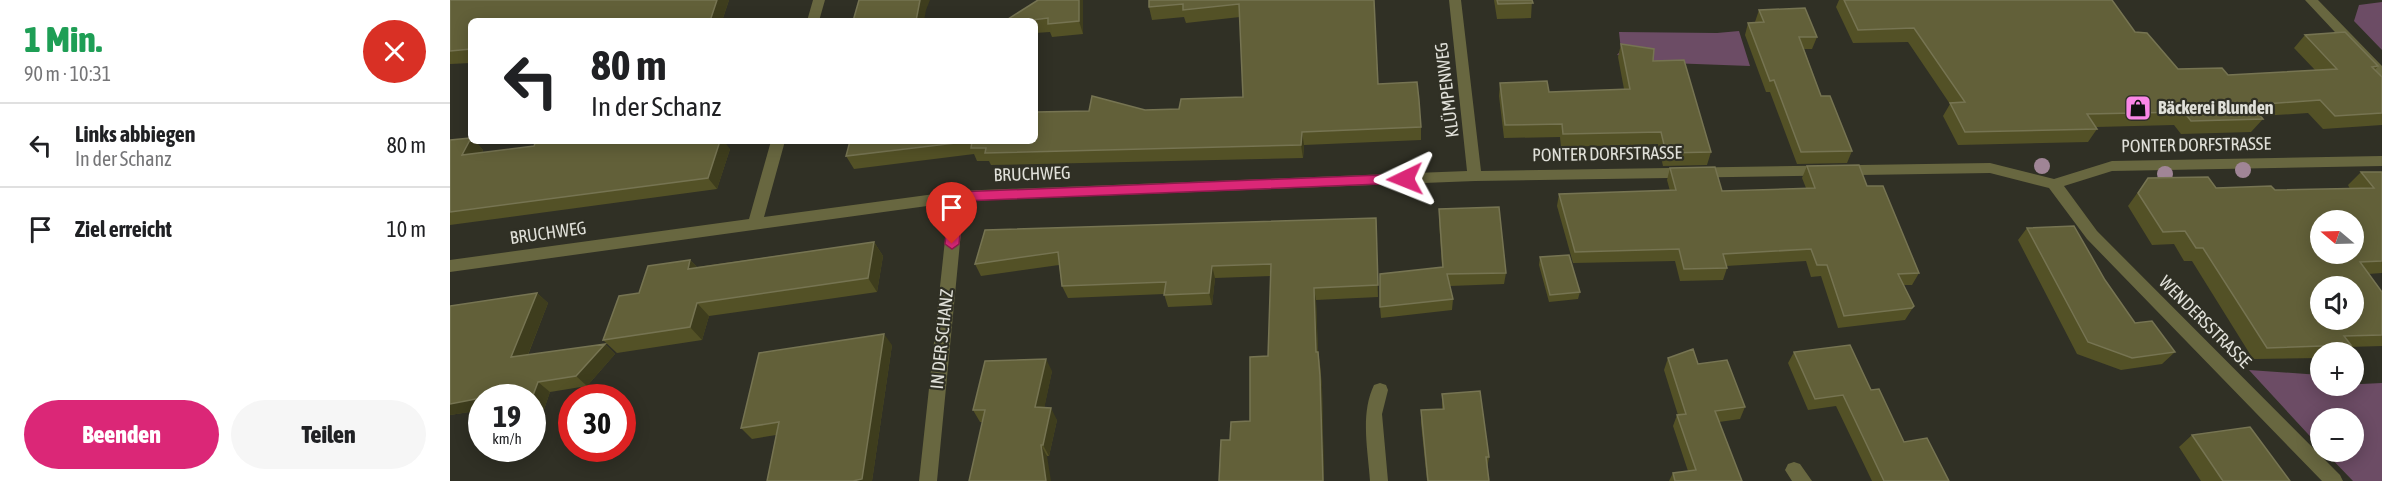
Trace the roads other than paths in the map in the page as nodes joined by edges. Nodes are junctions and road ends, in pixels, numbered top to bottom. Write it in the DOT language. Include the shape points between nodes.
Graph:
graph roads {
  1 [pos="819,0"];
  2 [pos="1455,0"];
  3 [pos="2330,0"];
  4 [pos="2313,3"];
  5 [pos="814,18"];
  6 [pos="2382,74"];
  7 [pos="777,144"];
  8 [pos="2382,162"];
  9 [pos="1475,176"];
  10 [pos="2054,184"];
  11 [pos="957,196"];
  12 [pos="755,224"];
  13 [pos="450,266"];
  14 [pos="1380,390"];
  15 [pos="928,481"];
  16 [pos="1379,481"];
  17 [pos="2334,481"];
  1 -- 5 [label="street"];
  2 -- 9 [label="street, KLÜMPENWEG"];
  3 -- 4 [label="street"];
  4 -- 6 [label="street"];
  7 -- 12 [label="street"];
  8 -- 10 [label="street, PONTER DORFSTRASSE" via="2112,166"];
  9 -- 10 [label="street, PONTER DORFSTRASSE" via="1990,168"];
  9 -- 11 [label="street, BRUCHWEG"];
  10 -- 17 [label="street, WENDERSSTRASSE" via="2092,235"];
  11 -- 12 [label="street, BRUCHWEG"];
  11 -- 15 [label="street, IN DER SCHANZ"];
  12 -- 13 [label="street, BRUCHWEG"];
  14 -- 16 [label="street" via="1374,414"];
}
